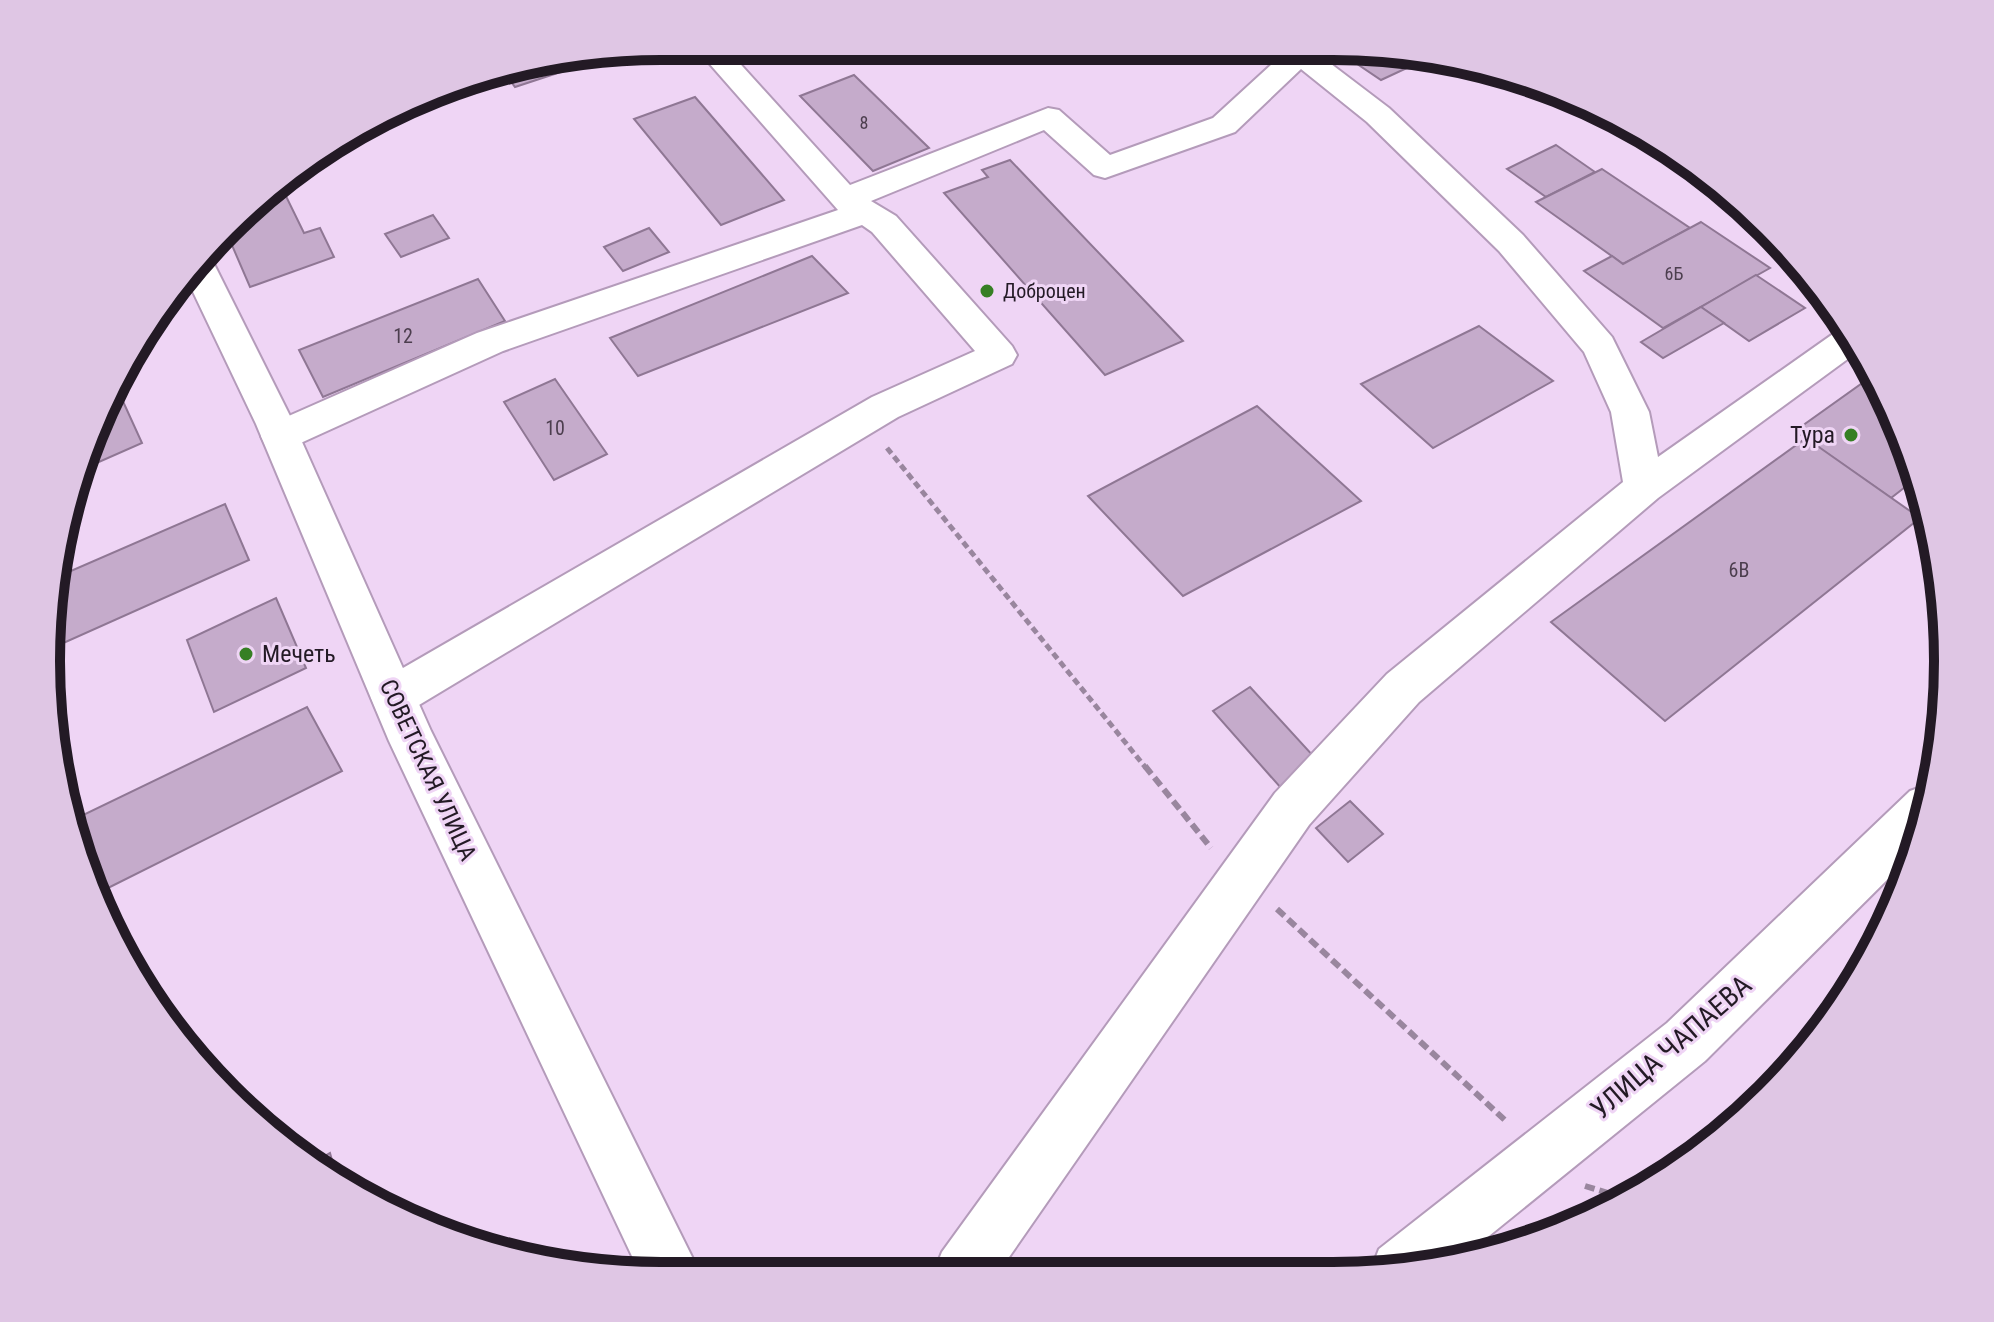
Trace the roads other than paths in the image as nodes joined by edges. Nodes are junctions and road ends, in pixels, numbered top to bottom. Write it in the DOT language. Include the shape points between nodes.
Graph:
graph roads {
  1 [pos="721,60"];
  2 [pos="1290,60"];
  3 [pos="1308,60"];
  4 [pos="855,206"];
  5 [pos="202,274"];
  6 [pos="1843,345"];
  7 [pos="280,436"];
  8 [pos="1644,487"];
  9 [pos="393,697"];
  10 [pos="1913,821"];
  11 [pos="1418,1256"];
  12 [pos="666,1262"];
  13 [pos="971,1262"];
  1 -- 4 [label="main road"];
  2 -- 4 [label="main road" via="1224,125 1105,168 1048,117"];
  3 -- 8 [label="main road" via="1378,115 1511,243 1599,346 1630,412"];
  4 -- 7 [label="main road" via="746,251 490,342"];
  4 -- 9 [label="main road" via="884,224 999,355 885,407"];
  5 -- 7 [label="main road, СОВЕТСКАЯ УЛИЦА"];
  6 -- 8 [label="main road"];
  7 -- 9 [label="main road, СОВЕТСКАЯ УЛИЦА"];
  8 -- 13 [label="main road" via="1403,688 1292,809"];
  9 -- 12 [label="main road, СОВЕТСКАЯ УЛИЦА"];
  10 -- 11 [label="main road, УЛИЦА ЧАПАЕВА" via="1686,1042"];
}
